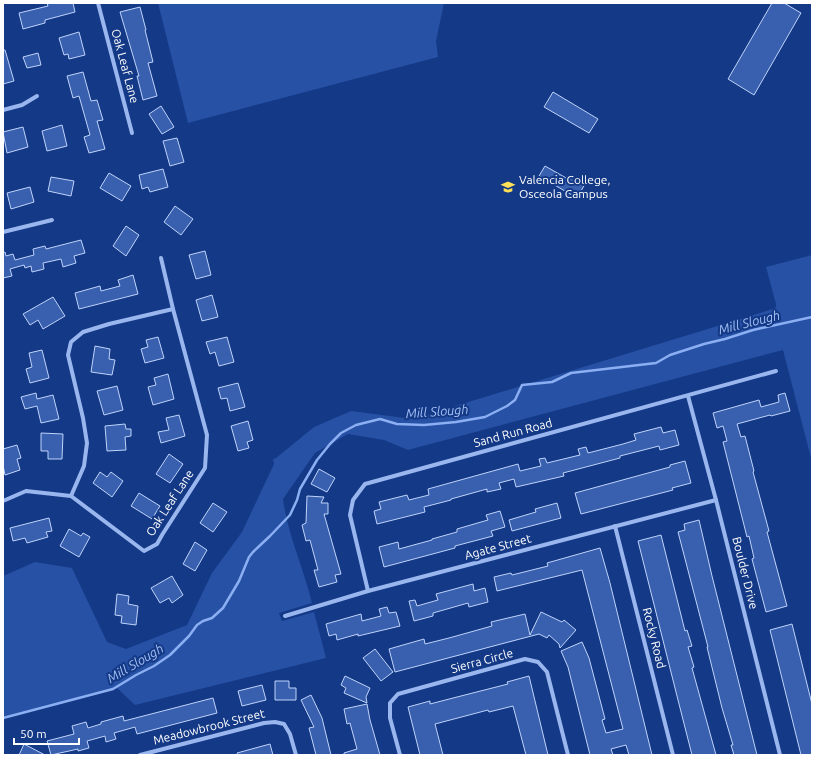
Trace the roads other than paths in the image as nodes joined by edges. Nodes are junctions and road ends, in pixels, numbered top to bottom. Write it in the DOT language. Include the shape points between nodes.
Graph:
graph roads {
  1 [pos="98,3"];
  2 [pos="37,96"];
  3 [pos="3,110"];
  4 [pos="132,133"];
  5 [pos="52,220"];
  6 [pos="3,232"];
  7 [pos="161,258"];
  8 [pos="173,309"];
  9 [pos="776,372"];
  10 [pos="688,396"];
  11 [pos="72,496"];
  12 [pos="716,500"];
  13 [pos="3,501"];
  14 [pos="615,526"];
  15 [pos="368,591"];
  16 [pos="285,616"];
  17 [pos="140,755"];
  18 [pos="296,755"];
  19 [pos="400,755"];
  20 [pos="568,755"];
  21 [pos="673,755"];
  22 [pos="780,755"];
  1 -- 4 [label="street, Oak Leaf Lane"];
  2 -- 3 [label="street" via="22,105"];
  5 -- 6 [label="street"];
  7 -- 8 [label="street, Oak Leaf Lane"];
  8 -- 11 [label="street" via="83,332 71,342 68,355 87,443 84,466"];
  8 -- 11 [label="street, Oak Leaf Lane" via="206,435 205,468 157,544 144,551"];
  9 -- 10 [label="street, Sand Run Road"];
  10 -- 12 [label="street, Boulder Drive"];
  10 -- 15 [label="street, Sand Run Road" via="365,484 353,500 350,515"];
  11 -- 13 [label="street" via="26,491"];
  12 -- 14 [label="street, Agate Street"];
  12 -- 22 [label="street, Boulder Drive"];
  14 -- 15 [label="street, Agate Street"];
  14 -- 21 [label="street, Rocky Road"];
  15 -- 16 [label="street, Agate Street"];
  17 -- 18 [label="street, Meadowbrook Street" via="276,722 284,724"];
  19 -- 20 [label="street, Sierra Circle" via="390,718 390,703 398,694 525,659 538,662 547,672"];
}
